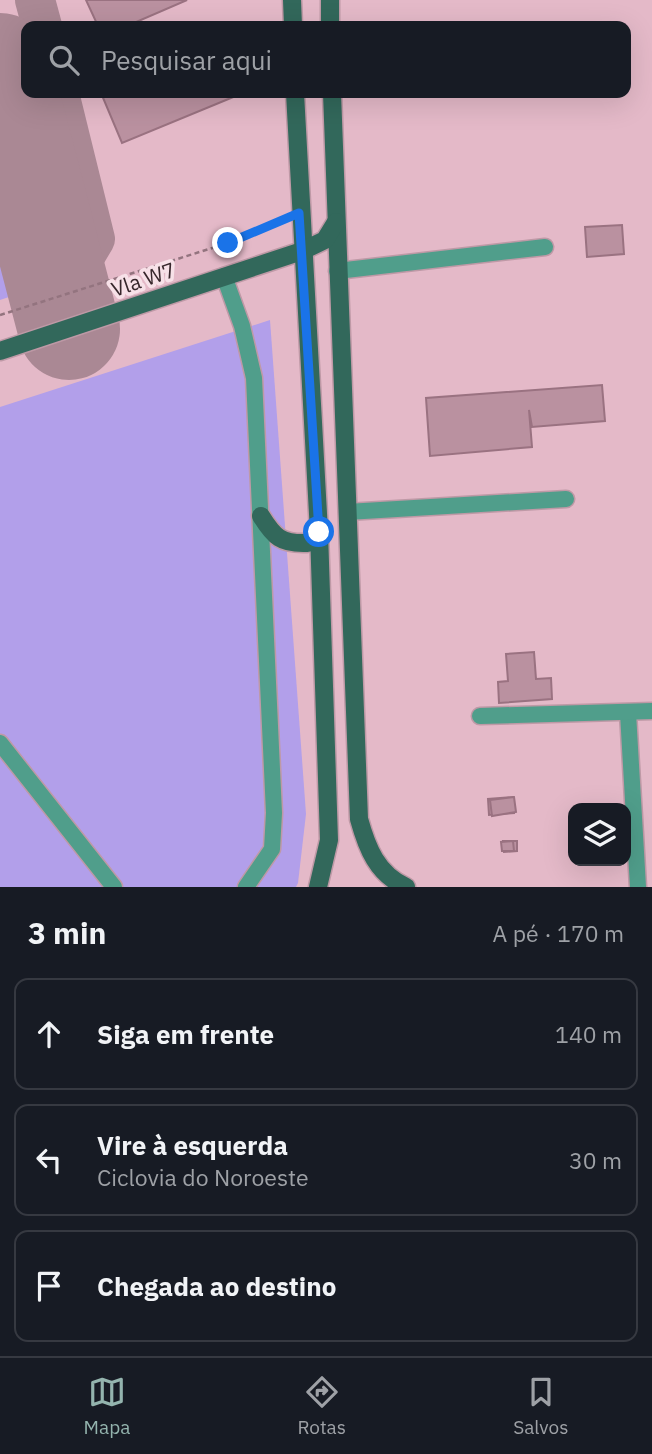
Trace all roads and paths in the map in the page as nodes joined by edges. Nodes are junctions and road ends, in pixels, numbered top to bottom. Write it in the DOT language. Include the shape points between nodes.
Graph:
graph roads {
  1 [pos="292,0"];
  2 [pos="330,0"];
  3 [pos="293,21"];
  4 [pos="330,21"];
  5 [pos="295,98"];
  6 [pos="332,98"];
  7 [pos="299,216"];
  8 [pos="337,222"];
  9 [pos="545,247"];
  10 [pos="302,251"];
  11 [pos="268,261"];
  12 [pos="337,271"];
  13 [pos="224,276"];
  14 [pos="303,281"];
  15 [pos="0,315"];
  16 [pos="0,351"];
  17 [pos="566,499"];
  18 [pos="347,512"];
  19 [pos="261,516"];
  20 [pos="319,532"];
  21 [pos="652,711"];
  22 [pos="628,713"];
  23 [pos="480,716"];
  24 [pos="0,743"];
  25 [pos="114,887"];
  26 [pos="246,887"];
  27 [pos="318,887"];
  28 [pos="407,887"];
  29 [pos="638,887"];
  1 -- 3 [label="main road"];
  2 -- 4 [label="main road"];
  5 -- 7 [label="main road"];
  6 -- 8 [label="main road"];
  7 -- 10 [label="main road"];
  7 -- 11 [label="main road" via="282,249"];
  7 -- 15 [label="path"];
  8 -- 10 [label="main road, Vla W7" via="325,240"];
  8 -- 12 [label="main road"];
  9 -- 12 [label="street"];
  10 -- 11 [label="main road, Vla W7"];
  10 -- 14 [label="main road"];
  11 -- 13 [label="main road, Vla W7"];
  11 -- 14 [label="main road" via="290,269"];
  12 -- 18 [label="main road"];
  13 -- 16 [label="main road, Vla W7"];
  13 -- 19 [label="street" via="254,378"];
  14 -- 20 [label="main road"];
  17 -- 18 [label="street"];
  18 -- 28 [label="main road" via="359,820 366,847 381,869"];
  19 -- 20 [label="main road" via="273,536 292,543 307,543"];
  19 -- 26 [label="street" via="274,813 272,849"];
  20 -- 27 [label="main road" via="329,840"];
  21 -- 22 [label="street"];
  22 -- 23 [label="street"];
  22 -- 29 [label="street"];
  24 -- 25 [label="street"];
}
